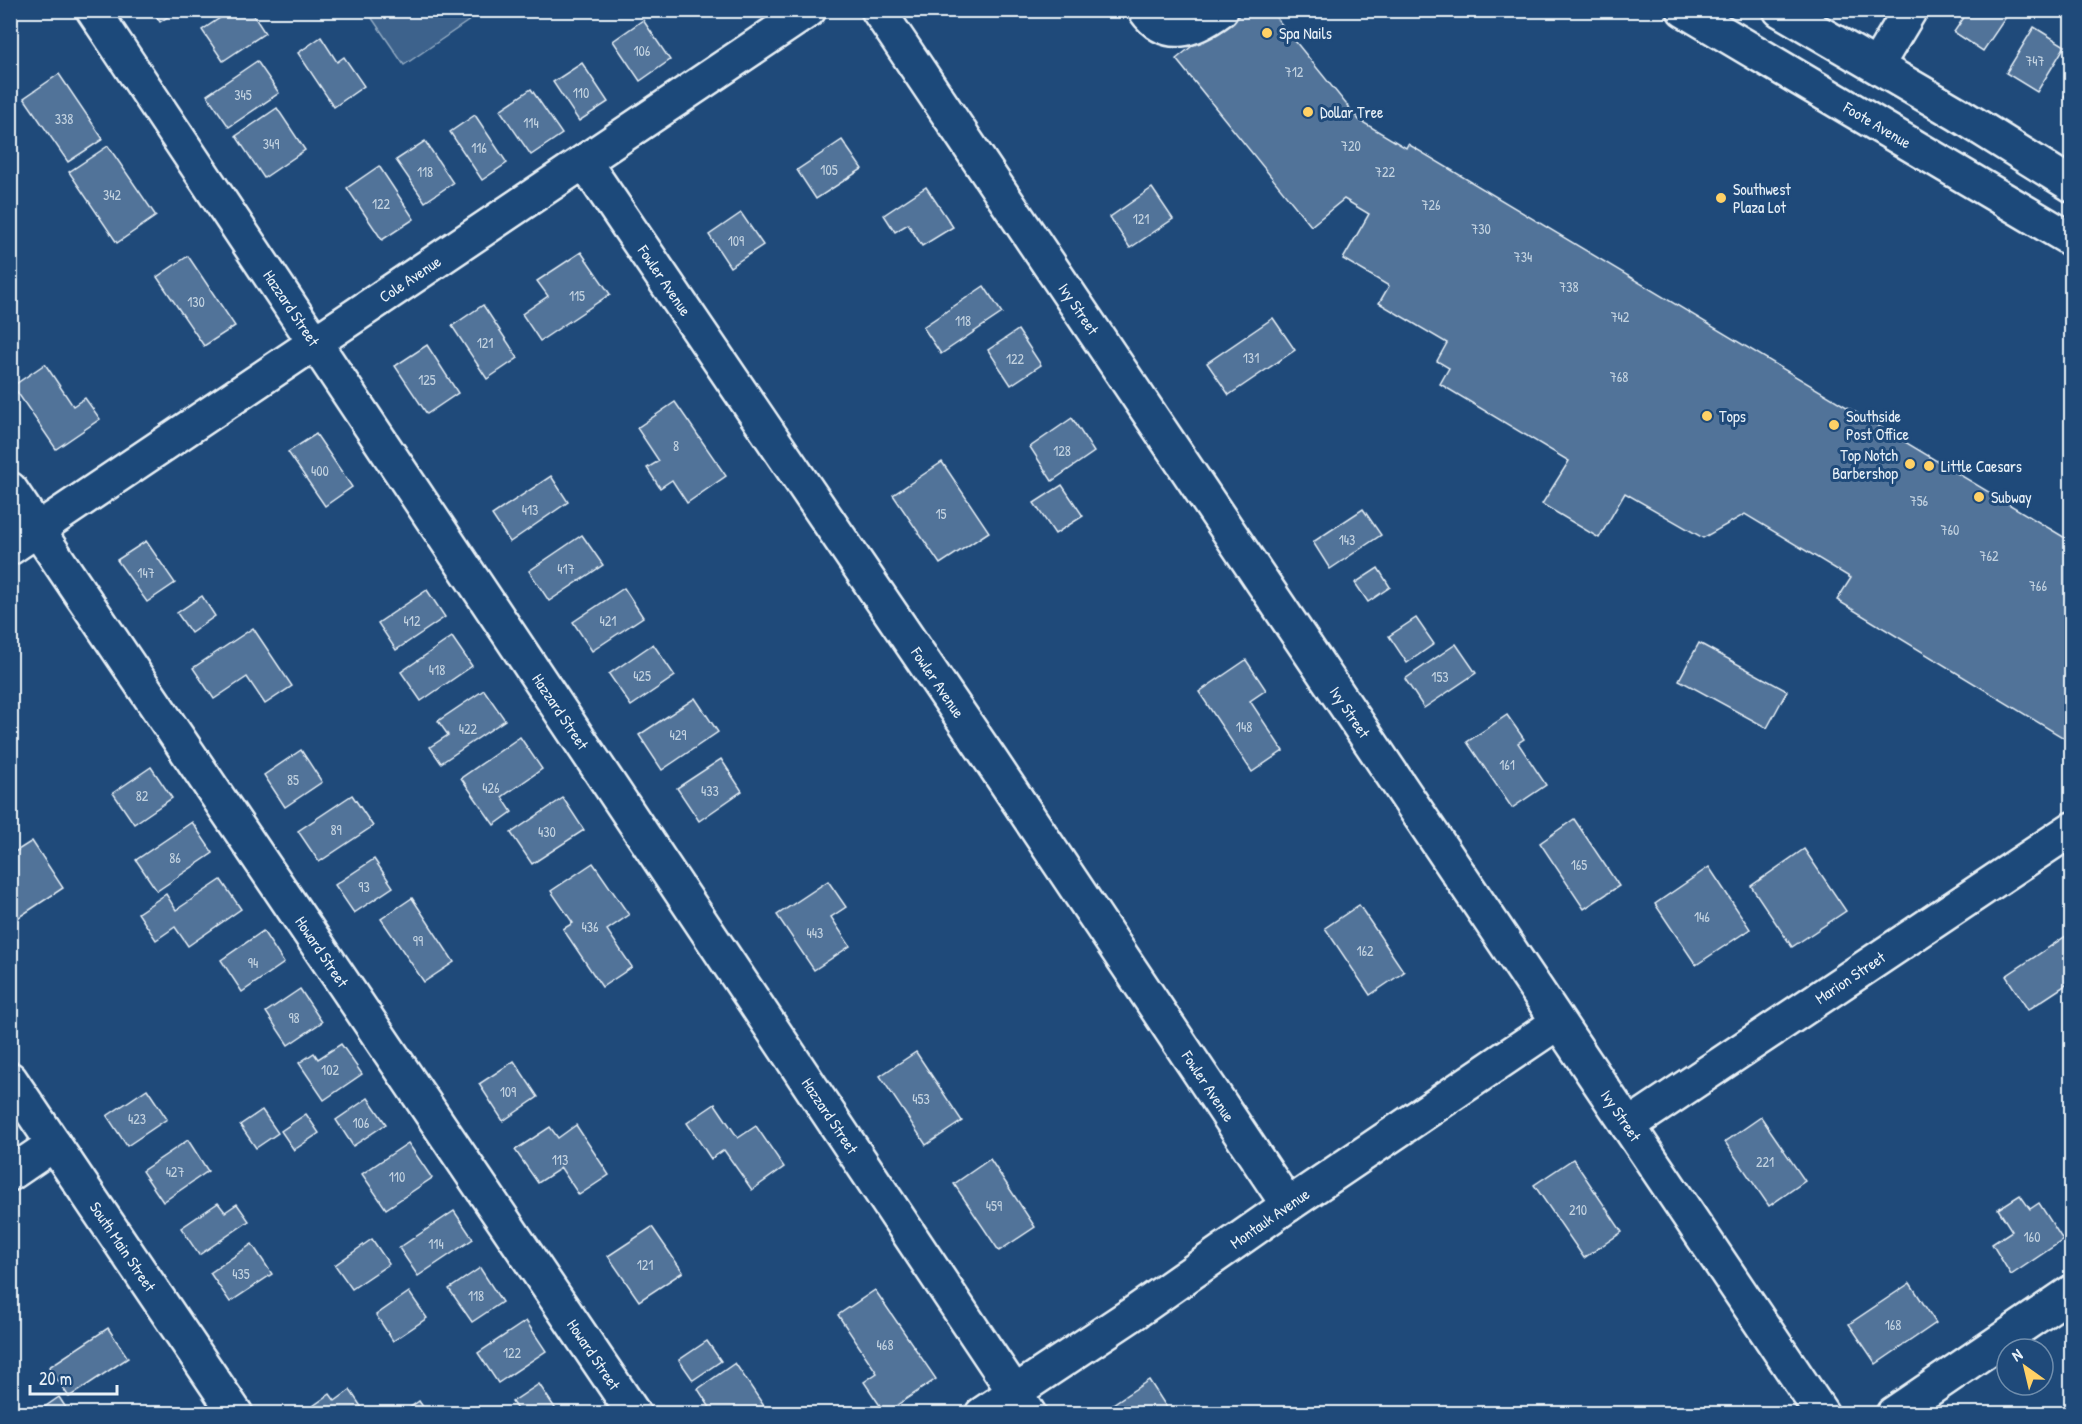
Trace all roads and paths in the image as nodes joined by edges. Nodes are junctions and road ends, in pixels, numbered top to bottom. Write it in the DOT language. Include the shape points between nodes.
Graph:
graph roads {
  1 [pos="93,10"];
  2 [pos="809,10"];
  3 [pos="878,10"];
  4 [pos="1144,10"];
  5 [pos="1221,10"];
  6 [pos="1684,10"];
  7 [pos="1780,10"];
  8 [pos="1910,10"];
  9 [pos="1877,65"];
  10 [pos="585,163"];
  11 [pos="2072,185"];
  12 [pos="2072,240"];
  13 [pos="314,343"];
  14 [pos="10,489"];
  15 [pos="38,530"];
  16 [pos="10,548"];
  17 [pos="2072,830"];
  18 [pos="1557,1023"];
  19 [pos="10,1078"];
  20 [pos="1628,1126"];
  21 [pos="54,1144"];
  22 [pos="10,1174"];
  23 [pos="1288,1205"];
  24 [pos="2072,1292"];
  25 [pos="1022,1402"];
  26 [pos="236,1413"];
  27 [pos="634,1413"];
  28 [pos="982,1413"];
  29 [pos="1822,1413"];
  30 [pos="1893,1413"];
  1 -- 13 [label="main road, Hazzard Street"];
  2 -- 10 [label="main road, Cole Avenue"];
  3 -- 18 [label="main road, Ivy Street" via="1266,582"];
  4 -- 5 [label="main road" via="1156,24 1170,30 1197,25"];
  6 -- 12 [label="main road, Foote Avenue"];
  7 -- 9 [label="main road"];
  8 -- 9 [label="main road"];
  9 -- 11 [label="main road"];
  10 -- 13 [label="main road, Cole Avenue"];
  10 -- 23 [label="main road, Fowler Avenue"];
  13 -- 15 [label="main road, Cole Avenue"];
  13 -- 25 [label="main road, Hazzard Street"];
  14 -- 15 [label="main road, Howard Street"];
  15 -- 16 [label="main road, Cole Avenue"];
  15 -- 27 [label="main road, Howard Street"];
  17 -- 20 [label="main road, Marion Street"];
  18 -- 20 [label="main road, Ivy Street"];
  18 -- 23 [label="main road, Montauk Avenue"];
  19 -- 21 [label="main road, South Main Street"];
  20 -- 29 [label="main road, Ivy Street"];
  21 -- 22 [label="main road"];
  21 -- 26 [label="main road, South Main Street"];
  23 -- 25 [label="main road, Montauk Avenue" via="1134,1313"];
  24 -- 30 [label="main road"];
  25 -- 28 [label="main road, Montauk Avenue"];
}
